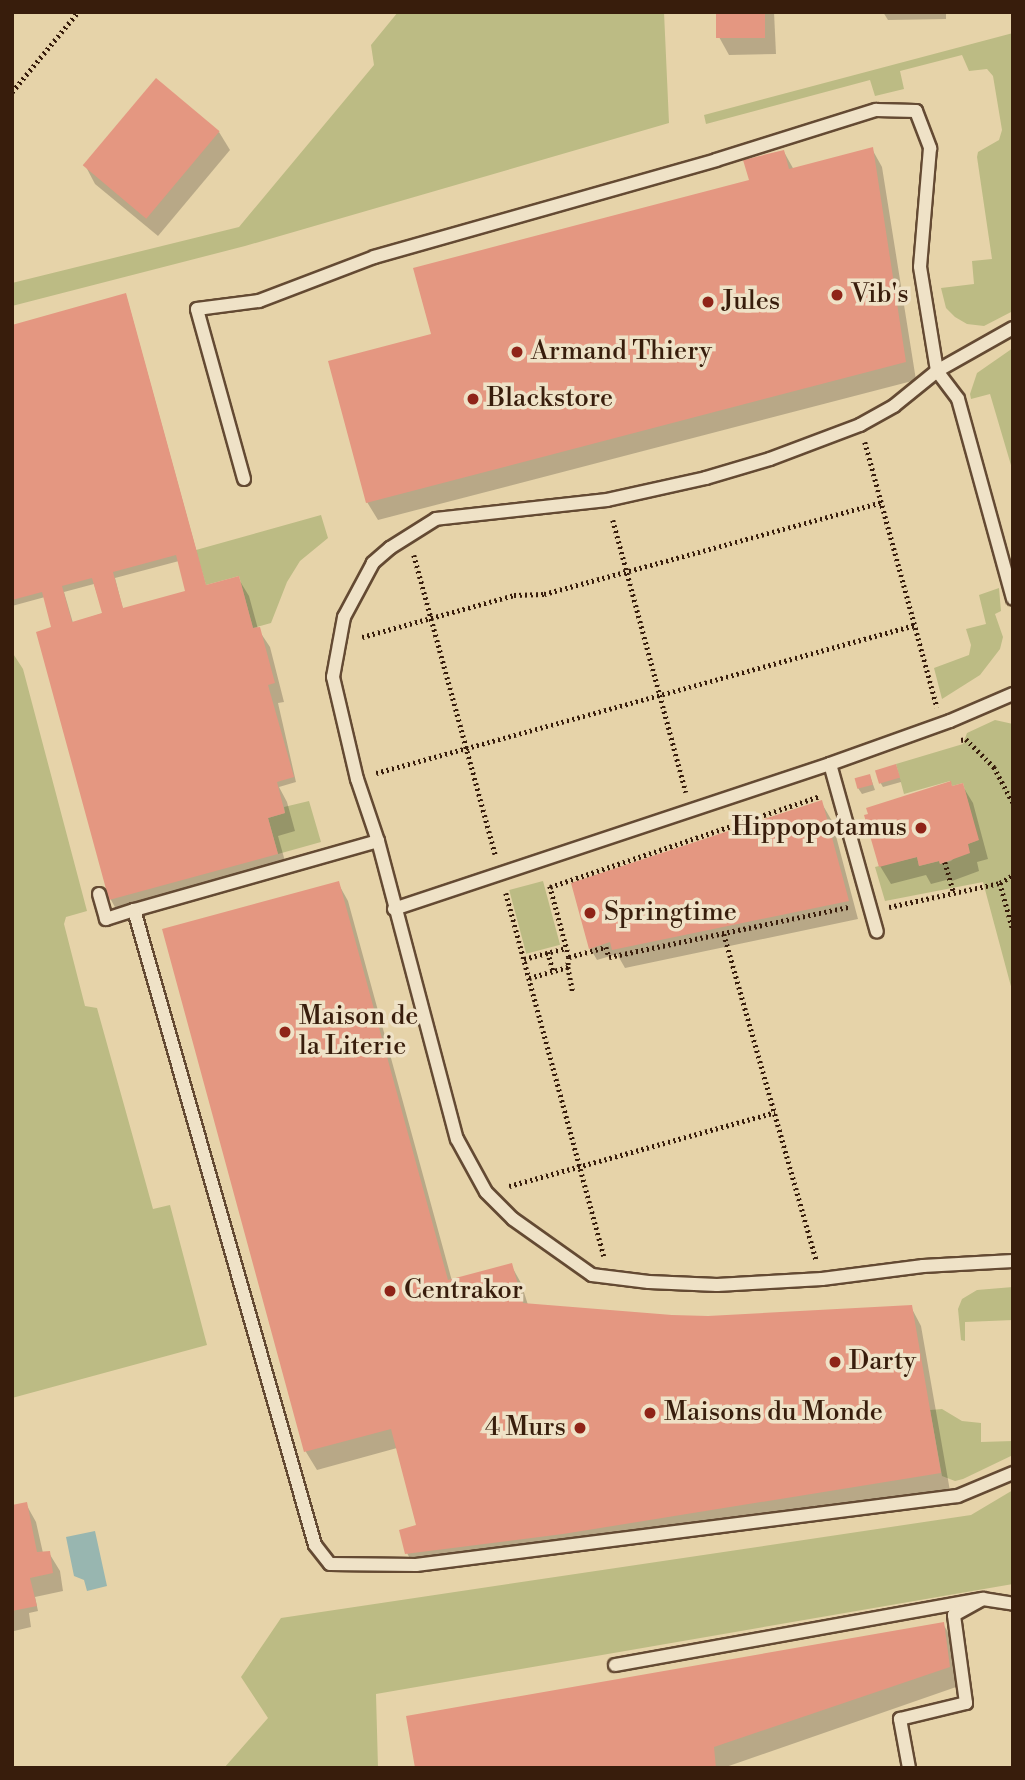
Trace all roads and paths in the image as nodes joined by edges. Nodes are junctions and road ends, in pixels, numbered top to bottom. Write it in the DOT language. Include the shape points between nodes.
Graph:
graph roads {
  1 [pos="78,12"];
  2 [pos="12,92"];
  3 [pos="1013,328"];
  4 [pos="937,371"];
  5 [pos="860,425"];
  6 [pos="244,479"];
  7 [pos="607,500"];
  8 [pos="882,502"];
  9 [pos="409,535"];
  10 [pos="626,569"];
  11 [pos="1013,599"];
  12 [pos="431,617"];
  13 [pos="915,625"];
  14 [pos="336,645"];
  15 [pos="1013,694"];
  16 [pos="660,695"];
  17 [pos="950,722"];
  18 [pos="965,739"];
  19 [pos="953,743"];
  20 [pos="466,748"];
  21 [pos="830,764"];
  22 [pos="357,779"];
  23 [pos="837,784"];
  24 [pos="1013,802"];
  25 [pos="695,809"];
  26 [pos="706,834"];
  27 [pos="378,841"];
  28 [pos="543,862"];
  29 [pos="945,862"];
  30 [pos="501,874"];
  31 [pos="1013,875"];
  32 [pos="1000,883"];
  33 [pos="550,887"];
  34 [pos="954,893"];
  35 [pos="99,894"];
  36 [pos="870,906"];
  37 [pos="394,909"];
  38 [pos="134,910"];
  39 [pos="1013,930"];
  40 [pos="877,932"];
  41 [pos="724,933"];
  42 [pos="566,948"];
  43 [pos="545,952"];
  44 [pos="569,957"];
  45 [pos="524,959"];
  46 [pos="568,967"];
  47 [pos="553,971"];
  48 [pos="529,978"];
  49 [pos="573,993"];
  50 [pos="775,1112"];
  51 [pos="580,1167"];
  52 [pos="486,1192"];
  53 [pos="1013,1261"];
  54 [pos="610,1278"];
  55 [pos="822,1279"];
  56 [pos="1013,1473"];
  57 [pos="983,1599"];
  58 [pos="1013,1604"];
  59 [pos="615,1665"];
  60 [pos="909,1768"];
  1 -- 2 [label="path"];
  3 -- 4 [label="lane"];
  4 -- 5 [label="lane" via="894,406"];
  4 -- 6 [label="lane" via="920,267 930,148 916,111 876,110 374,257 259,301 197,309"];
  4 -- 11 [label="lane" via="958,399"];
  5 -- 7 [label="lane" via="718,475"];
  5 -- 8 [label="path"];
  7 -- 9 [label="lane" via="436,519"];
  7 -- 10 [label="path"];
  8 -- 10 [label="path"];
  8 -- 13 [label="path"];
  9 -- 12 [label="path"];
  9 -- 14 [label="lane" via="373,563 344,617"];
  10 -- 12 [label="path" via="544,594 514,595"];
  10 -- 16 [label="path"];
  12 -- 14 [label="path"];
  12 -- 20 [label="path"];
  13 -- 16 [label="path"];
  13 -- 17 [label="path" via="937,706"];
  14 -- 22 [label="lane" via="333,677"];
  15 -- 17 [label="lane"];
  16 -- 20 [label="path"];
  16 -- 25 [label="path"];
  17 -- 18 [label="path"];
  17 -- 21 [label="lane"];
  18 -- 19 [label="path"];
  18 -- 24 [label="path" via="994,767"];
  20 -- 22 [label="path"];
  20 -- 30 [label="path"];
  21 -- 23 [label="lane"];
  21 -- 25 [label="lane"];
  22 -- 27 [label="lane"];
  23 -- 26 [label="path" via="824,795"];
  23 -- 36 [label="lane"];
  25 -- 26 [label="path"];
  25 -- 28 [label="lane"];
  26 -- 33 [label="path"];
  27 -- 37 [label="lane"];
  27 -- 38 [label="lane"];
  28 -- 30 [label="lane"];
  28 -- 33 [label="path"];
  29 -- 34 [label="path"];
  30 -- 37 [label="lane"];
  30 -- 45 [label="path"];
  31 -- 32 [label="path"];
  32 -- 34 [label="path"];
  32 -- 39 [label="path"];
  33 -- 42 [label="path"];
  34 -- 36 [label="path" via="887,907"];
  35 -- 38 [label="lane" via="106,919"];
  36 -- 40 [label="lane"];
  36 -- 41 [label="path"];
  37 -- 52 [label="lane" via="457,1139"];
  38 -- 56 [label="lane" via="315,1545 330,1564 416,1565 958,1496"];
  41 -- 44 [label="path" via="609,957 606,947"];
  41 -- 50 [label="path"];
  42 -- 43 [label="path"];
  42 -- 44 [label="path"];
  43 -- 45 [label="path"];
  43 -- 47 [label="path"];
  44 -- 46 [label="path"];
  45 -- 48 [label="path"];
  46 -- 47 [label="path"];
  46 -- 49 [label="path"];
  47 -- 48 [label="path"];
  48 -- 51 [label="path"];
  50 -- 51 [label="path"];
  50 -- 55 [label="path"];
  51 -- 52 [label="path"];
  51 -- 54 [label="path"];
  52 -- 54 [label="lane" via="547,1244 592,1275"];
  53 -- 55 [label="lane" via="923,1265"];
  54 -- 55 [label="lane" via="717,1284"];
  57 -- 58 [label="lane"];
  57 -- 59 [label="lane"];
  57 -- 60 [label="lane" via="954,1615 966,1703 900,1720"];
}
